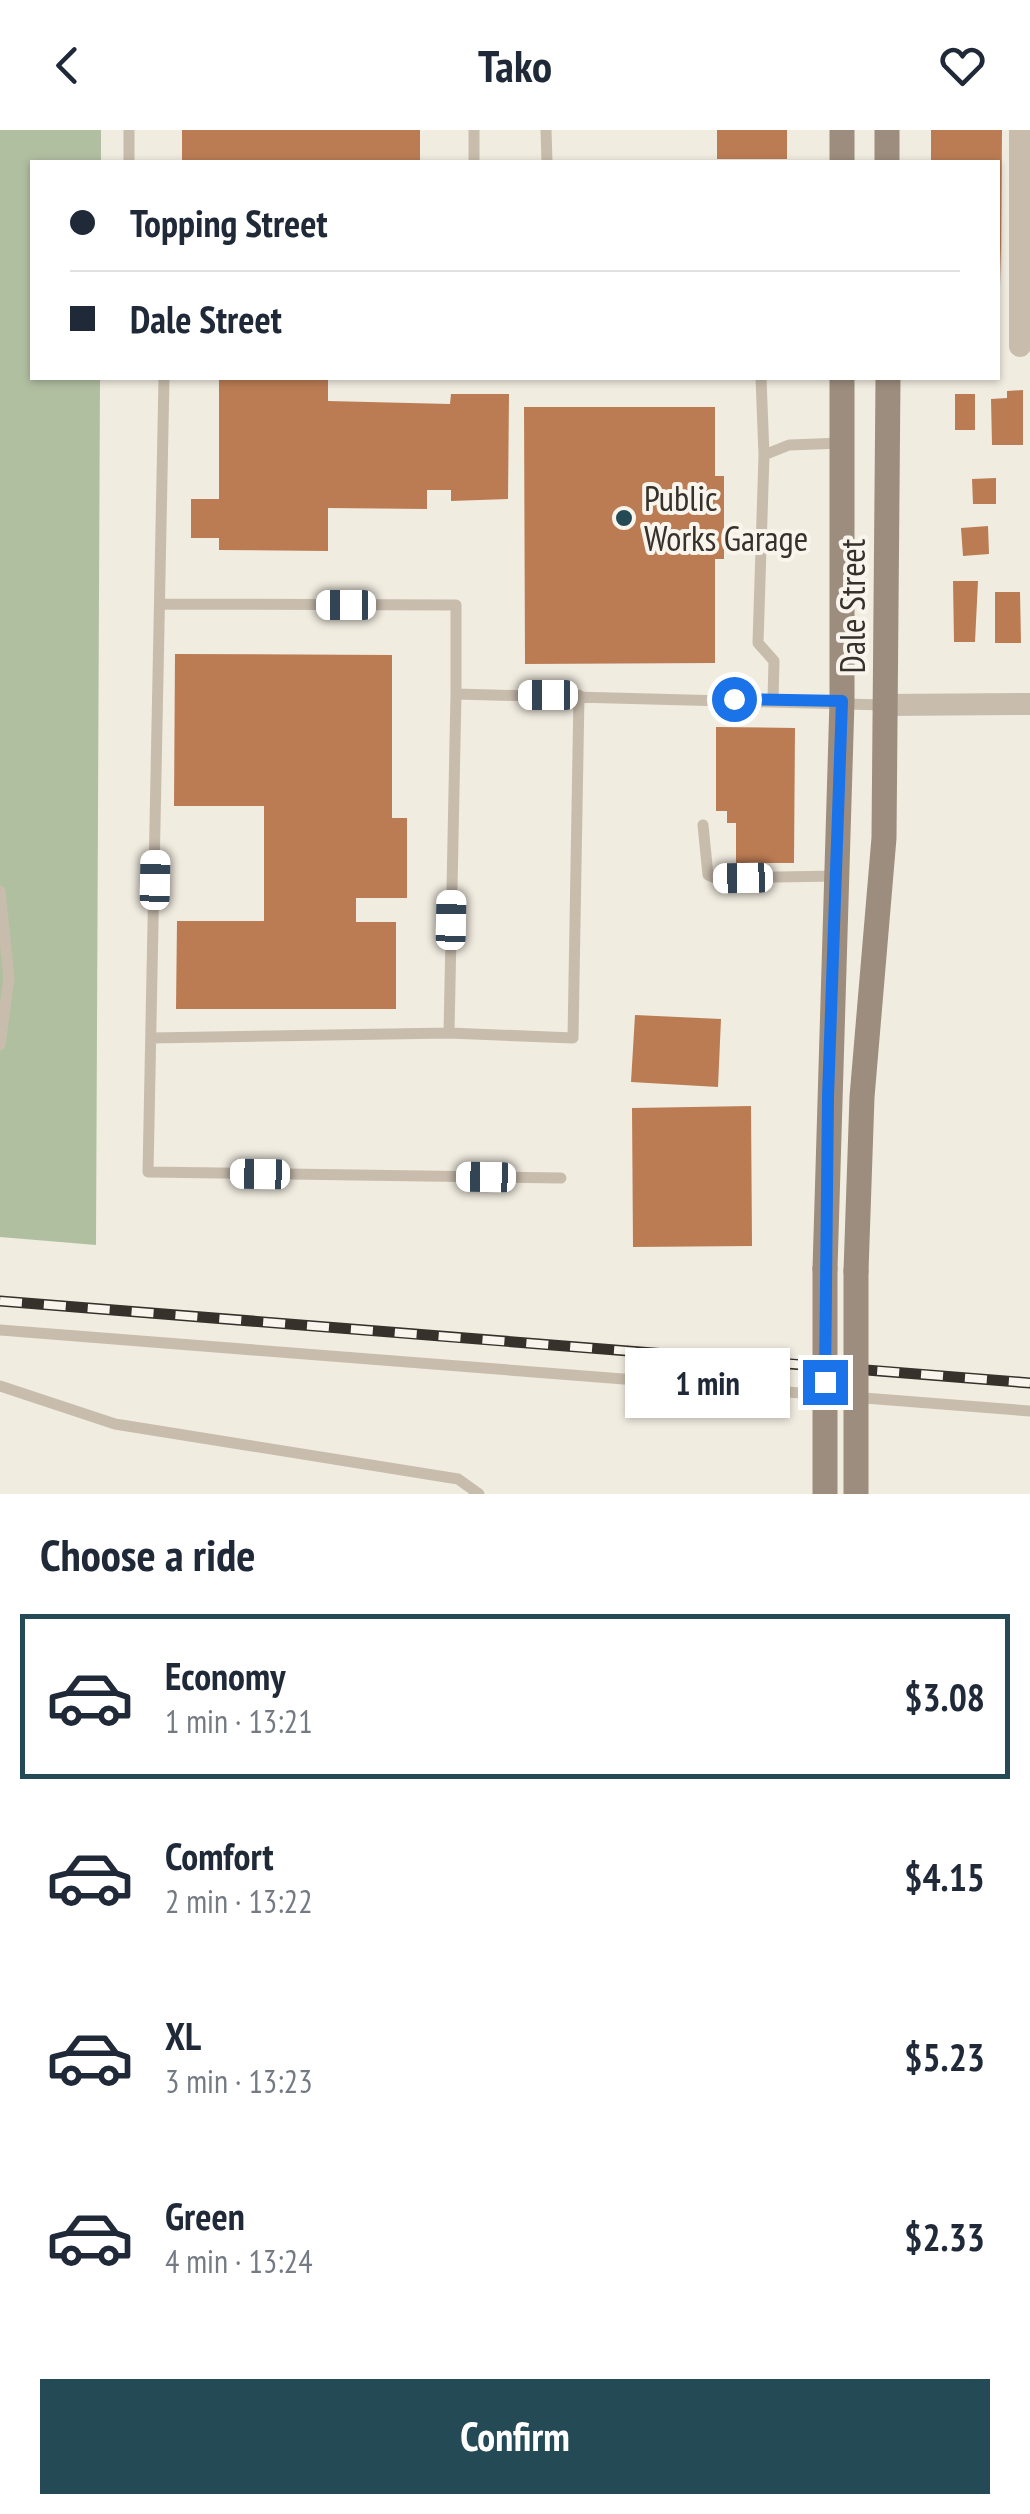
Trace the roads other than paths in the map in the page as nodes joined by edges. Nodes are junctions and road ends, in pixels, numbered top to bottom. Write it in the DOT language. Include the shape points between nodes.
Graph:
graph roads {
  1 [pos="129,130"];
  2 [pos="474,130"];
  3 [pos="546,130"];
  4 [pos="842,130"];
  5 [pos="887,130"];
  6 [pos="1020,130"];
  7 [pos="129,160"];
  8 [pos="474,160"];
  9 [pos="547,160"];
  10 [pos="842,160"];
  11 [pos="887,160"];
  12 [pos="1016,346"];
  13 [pos="164,380"];
  14 [pos="762,380"];
  15 [pos="842,380"];
  16 [pos="888,380"];
  17 [pos="842,443"];
  18 [pos="764,455"];
  19 [pos="162,604"];
  20 [pos="456,694"];
  21 [pos="579,695"];
  22 [pos="773,700"];
  23 [pos="842,701"];
  24 [pos="1030,704"];
  25 [pos="886,705"];
  26 [pos="703,825"];
  27 [pos="838,876"];
  28 [pos="0,892"];
  29 [pos="448,1033"];
  30 [pos="151,1038"];
  31 [pos="0,1045"];
  32 [pos="561,1178"];
  33 [pos="0,1330"];
  34 [pos="0,1386"];
  35 [pos="1030,1411"];
  36 [pos="479,1494"];
  37 [pos="825,1494"];
  38 [pos="856,1494"];
  1 -- 7 [label="lane"];
  2 -- 8 [label="lane"];
  3 -- 9 [label="lane"];
  4 -- 10 [label="main road"];
  5 -- 11 [label="main road"];
  6 -- 12 [label="street"];
  13 -- 19 [label="lane"];
  14 -- 18 [label="lane"];
  15 -- 17 [label="main road, Dale Street"];
  16 -- 25 [label="main road, Dale Street"];
  17 -- 18 [label="lane" via="789,445"];
  17 -- 23 [label="main road, Dale Street"];
  18 -- 22 [label="lane" via="758,643 774,661"];
  19 -- 20 [label="lane" via="456,605"];
  19 -- 30 [label="lane"];
  20 -- 21 [label="lane"];
  20 -- 29 [label="lane"];
  21 -- 22 [label="lane"];
  21 -- 29 [label="lane" via="572,1038"];
  22 -- 23 [label="lane"];
  23 -- 25 [label="lane"];
  23 -- 27 [label="main road, Dale Street"];
  24 -- 25 [label="street"];
  25 -- 38 [label="main road, Dale Street, bridge" via="884,838 862,1097"];
  26 -- 27 [label="lane" via="703,862 715,878"];
  27 -- 37 [label="main road, Dale Street, bridge"];
  28 -- 31 [label="lane" via="9,978"];
  29 -- 30 [label="lane"];
  30 -- 32 [label="lane" via="148,1172"];
  33 -- 35 [label="lane"];
  34 -- 36 [label="lane" via="115,1424 458,1480"];
}
